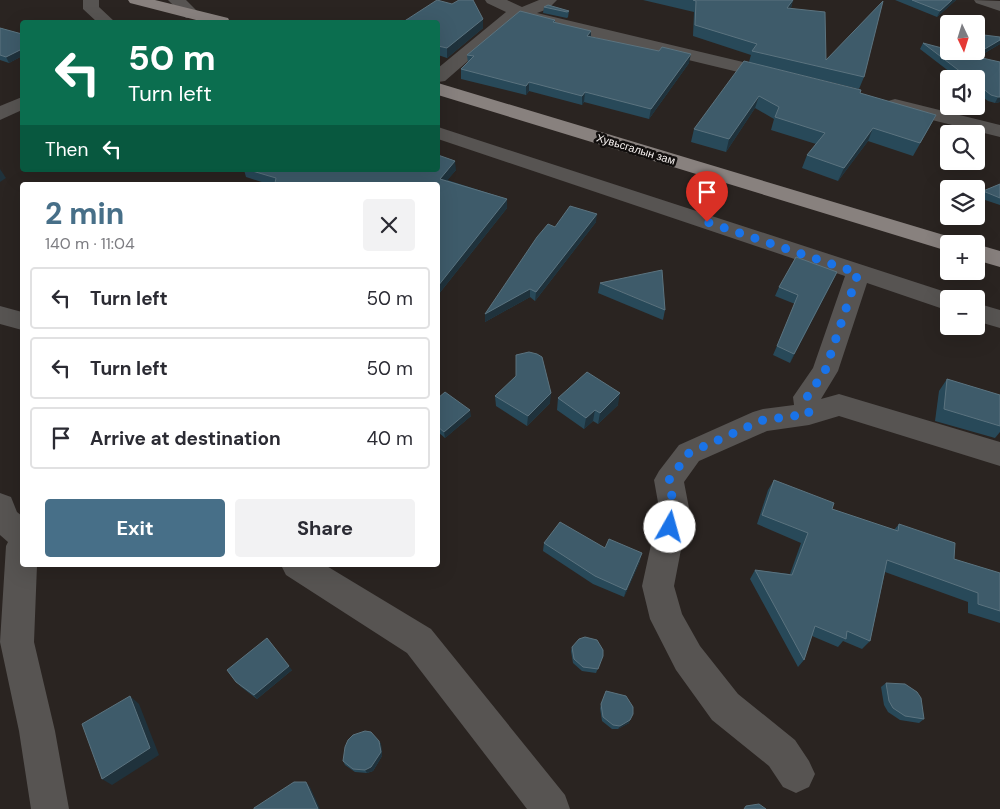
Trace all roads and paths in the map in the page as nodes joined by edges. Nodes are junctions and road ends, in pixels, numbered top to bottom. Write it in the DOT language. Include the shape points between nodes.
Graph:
graph roads {
  1 [pos="91,0"];
  2 [pos="136,0"];
  3 [pos="176,0"];
  4 [pos="493,0"];
  5 [pos="549,0"];
  6 [pos="982,0"];
  7 [pos="1000,6"];
  8 [pos="522,12"];
  9 [pos="192,14"];
  10 [pos="105,20"];
  11 [pos="214,20"];
  12 [pos="440,75"];
  13 [pos="795,80"];
  14 [pos="440,90"];
  15 [pos="880,101"];
  16 [pos="20,104"];
  17 [pos="0,114"];
  18 [pos="1000,131"];
  19 [pos="440,134"];
  20 [pos="940,241"];
  21 [pos="985,255"];
  22 [pos="1000,259"];
  23 [pos="858,273"];
  24 [pos="940,299"];
  25 [pos="0,315"];
  26 [pos="985,315"];
  27 [pos="1000,319"];
  28 [pos="20,320"];
  29 [pos="809,414"];
  30 [pos="1000,454"];
  31 [pos="0,506"];
  32 [pos="20,532"];
  33 [pos="21,567"];
  34 [pos="300,567"];
  35 [pos="796,774"];
  36 [pos="50,809"];
  37 [pos="551,809"];
  1 -- 10 [label="street" via="91,9"];
  2 -- 9 [label="main road"];
  3 -- 9 [label="street"];
  4 -- 8 [label="street"];
  5 -- 8 [label="street" via="542,6"];
  6 -- 7 [label="street"];
  8 -- 12 [label="street" via="509,16"];
  8 -- 13 [label="street" via="535,18"];
  9 -- 11 [label="main road"];
  14 -- 20 [label="main road, Хувьсгалын зам"];
  15 -- 18 [label="street"];
  16 -- 17 [label="street"];
  19 -- 23 [label="street"];
  21 -- 22 [label="main road"];
  23 -- 24 [label="street"];
  23 -- 29 [label="street" via="825,371 807,397"];
  25 -- 28 [label="street"];
  26 -- 27 [label="street"];
  29 -- 30 [label="street" via="839,405"];
  29 -- 35 [label="street" via="763,420 689,453 669,480 674,508 658,586 667,619 688,658 725,707 782,753"];
  31 -- 32 [label="street" via="5,520"];
  33 -- 36 [label="street" via="17,642"];
  34 -- 37 [label="street" via="419,641"];
}
